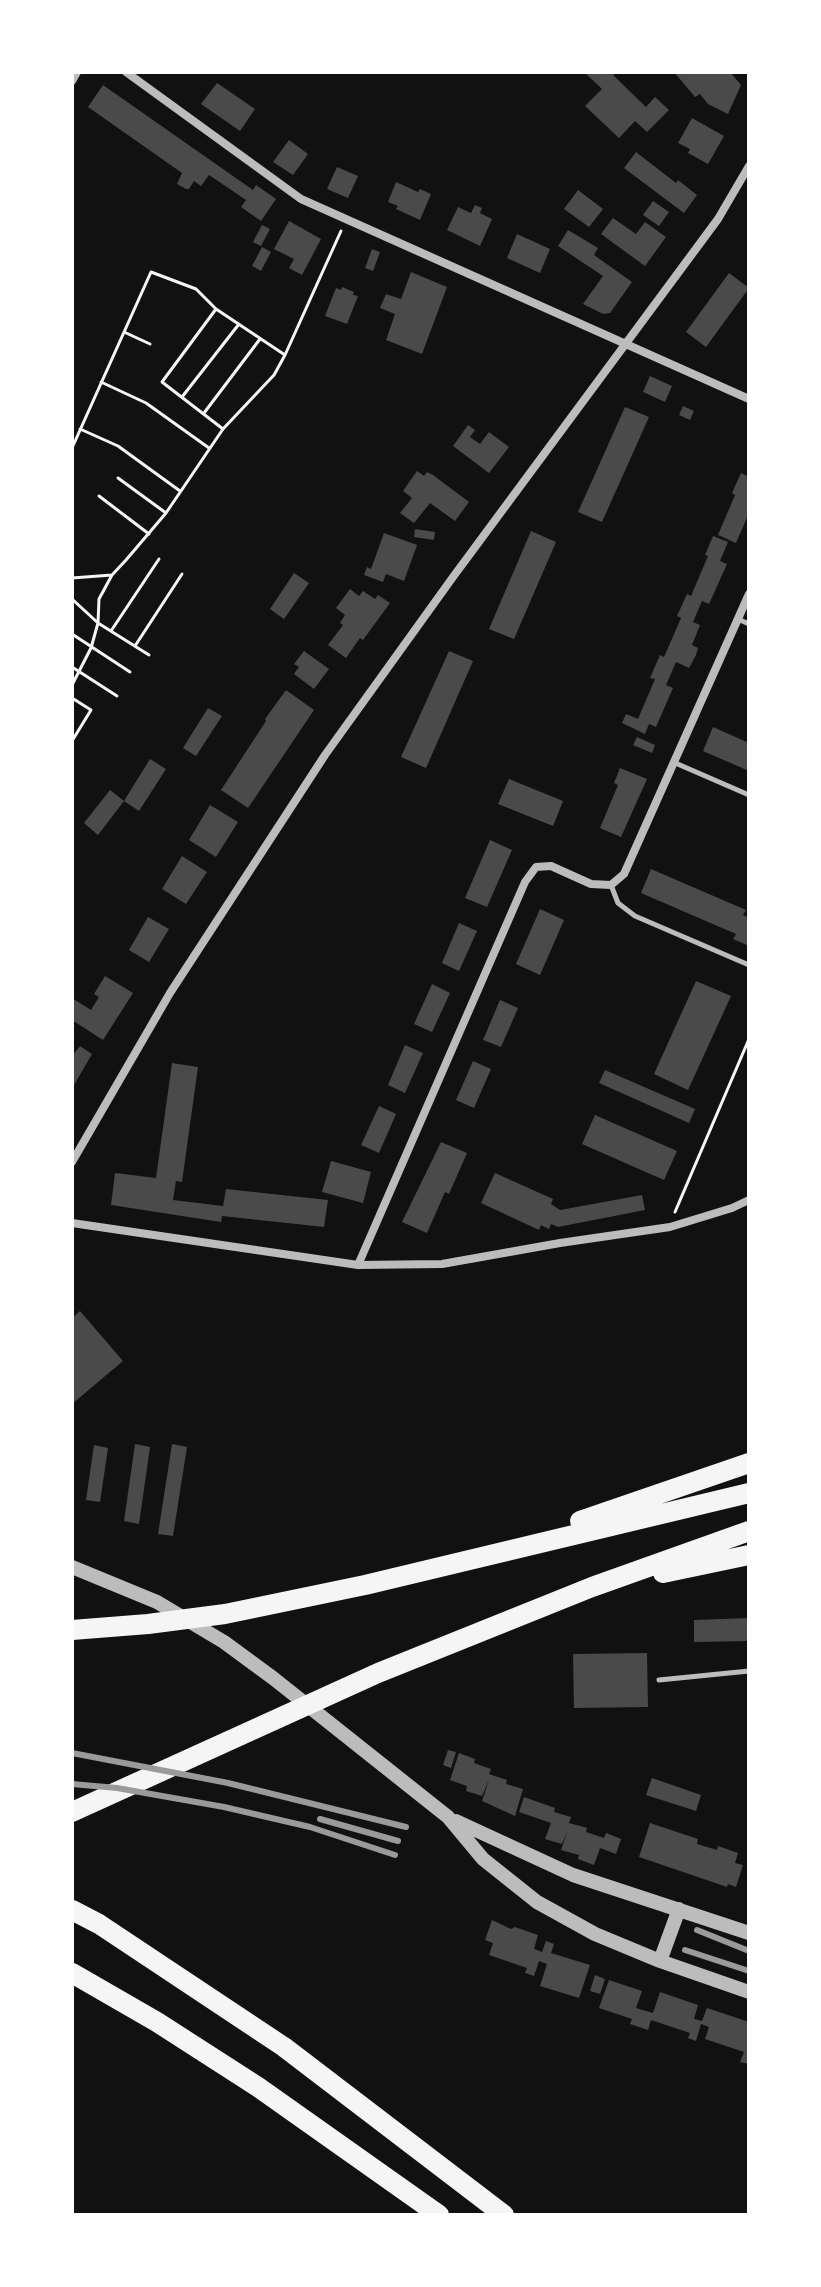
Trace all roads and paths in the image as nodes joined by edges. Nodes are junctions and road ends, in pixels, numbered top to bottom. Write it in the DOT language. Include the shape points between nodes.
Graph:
graph roads {
  1 [pos="77,72"];
  2 [pos="126,72"];
  3 [pos="72,81"];
  4 [pos="749,166"];
  5 [pos="346,218"];
  6 [pos="216,309"];
  7 [pos="239,324"];
  8 [pos="124,332"];
  9 [pos="260,339"];
  10 [pos="150,344"];
  11 [pos="628,344"];
  12 [pos="285,355"];
  13 [pos="101,382"];
  14 [pos="182,397"];
  15 [pos="749,399"];
  16 [pos="204,414"];
  17 [pos="80,429"];
  18 [pos="223,429"];
  19 [pos="72,448"];
  20 [pos="209,448"];
  21 [pos="118,478"];
  22 [pos="180,491"];
  23 [pos="99,496"];
  24 [pos="166,513"];
  25 [pos="149,534"];
  26 [pos="159,559"];
  27 [pos="182,574"];
  28 [pos="112,575"];
  29 [pos="72,578"];
  30 [pos="749,594"];
  31 [pos="72,599"];
  32 [pos="738,619"];
  33 [pos="98,623"];
  34 [pos="749,624"];
  35 [pos="111,631"];
  36 [pos="72,634"];
  37 [pos="135,646"];
  38 [pos="91,648"];
  39 [pos="149,655"];
  40 [pos="72,667"];
  41 [pos="80,672"];
  42 [pos="130,672"];
  43 [pos="72,685"];
  44 [pos="117,696"];
  45 [pos="72,698"];
  46 [pos="72,741"];
  47 [pos="673,762"];
  48 [pos="749,795"];
  49 [pos="611,885"];
  50 [pos="749,965"];
  51 [pos="749,1039"];
  52 [pos="72,1162"];
  53 [pos="749,1200"];
  54 [pos="72,1223"];
  55 [pos="670,1227"];
  56 [pos="358,1265"];
  57 [pos="749,1463"];
  58 [pos="749,1493"];
  59 [pos="749,1531"];
  60 [pos="749,1555"];
  61 [pos="467,1560"];
  62 [pos="72,1567"];
  63 [pos="592,1587"];
  64 [pos="72,1630"];
  65 [pos="749,1671"];
  66 [pos="659,1680"];
  67 [pos="72,1812"];
  68 [pos="448,1817"];
  69 [pos="679,1909"];
  70 [pos="72,1910"];
  71 [pos="749,1933"];
  72 [pos="660,1961"];
  73 [pos="72,1973"];
  74 [pos="749,1992"];
  75 [pos="439,2215"];
  76 [pos="504,2215"];
  1 -- 3 [label="street"];
  2 -- 5 [label="street" via="301,199"];
  4 -- 11 [label="street" via="718,219"];
  5 -- 11 [label="street"];
  5 -- 12 [label="path"];
  6 -- 7 [label="path"];
  6 -- 8 [label="path" via="196,289 151,272"];
  6 -- 14 [label="path" via="162,382"];
  7 -- 9 [label="path"];
  7 -- 14 [label="path"];
  8 -- 10 [label="path"];
  8 -- 13 [label="path"];
  9 -- 12 [label="path"];
  9 -- 16 [label="path"];
  11 -- 15 [label="street"];
  11 -- 52 [label="street" via="325,755 170,993"];
  12 -- 18 [label="path" via="274,375"];
  13 -- 17 [label="path"];
  13 -- 20 [label="path" via="146,403"];
  14 -- 16 [label="path"];
  16 -- 18 [label="path"];
  17 -- 19 [label="path"];
  17 -- 22 [label="path" via="118,446"];
  18 -- 20 [label="path"];
  20 -- 22 [label="path"];
  21 -- 24 [label="path"];
  22 -- 24 [label="path"];
  23 -- 25 [label="path"];
  24 -- 25 [label="path"];
  25 -- 28 [label="path"];
  26 -- 35 [label="path"];
  27 -- 37 [label="path"];
  28 -- 29 [label="path"];
  28 -- 33 [label="path" via="99,599"];
  30 -- 32 [label="street"];
  31 -- 33 [label="path"];
  32 -- 34 [label="lane"];
  32 -- 47 [label="street"];
  33 -- 35 [label="path"];
  33 -- 38 [label="path"];
  35 -- 37 [label="path"];
  36 -- 38 [label="path"];
  37 -- 39 [label="path"];
  38 -- 41 [label="path"];
  38 -- 42 [label="path"];
  40 -- 41 [label="path"];
  41 -- 43 [label="path"];
  41 -- 44 [label="path"];
  45 -- 46 [label="path" via="91,710"];
  47 -- 48 [label="lane"];
  47 -- 49 [label="street" via="624,874"];
  49 -- 50 [label="lane" via="618,903 635,916"];
  49 -- 56 [label="street" via="591,884 551,866 536,867 525,882"];
  51 -- 55 [label="path"];
  53 -- 55 [label="street"];
  54 -- 56 [label="street"];
  55 -- 56 [label="street" via="442,1264"];
  57 -- 61 [label="highway"];
  58 -- 61 [label="highway"];
  59 -- 63 [label="highway"];
  60 -- 63 [label="highway"];
  61 -- 64 [label="highway" via="225,1614"];
  62 -- 68 [label="street" via="157,1602 224,1642"];
  63 -- 67 [label="highway" via="378,1673"];
  65 -- 66 [label="lane"];
  68 -- 69 [label="street" via="573,1875"];
  68 -- 72 [label="street" via="483,1859 537,1902"];
  69 -- 71 [label="street"];
  69 -- 72 [label="street"];
  70 -- 76 [label="highway" via="284,2047"];
  72 -- 74 [label="street"];
  73 -- 75 [label="highway" via="258,2087"];
}
